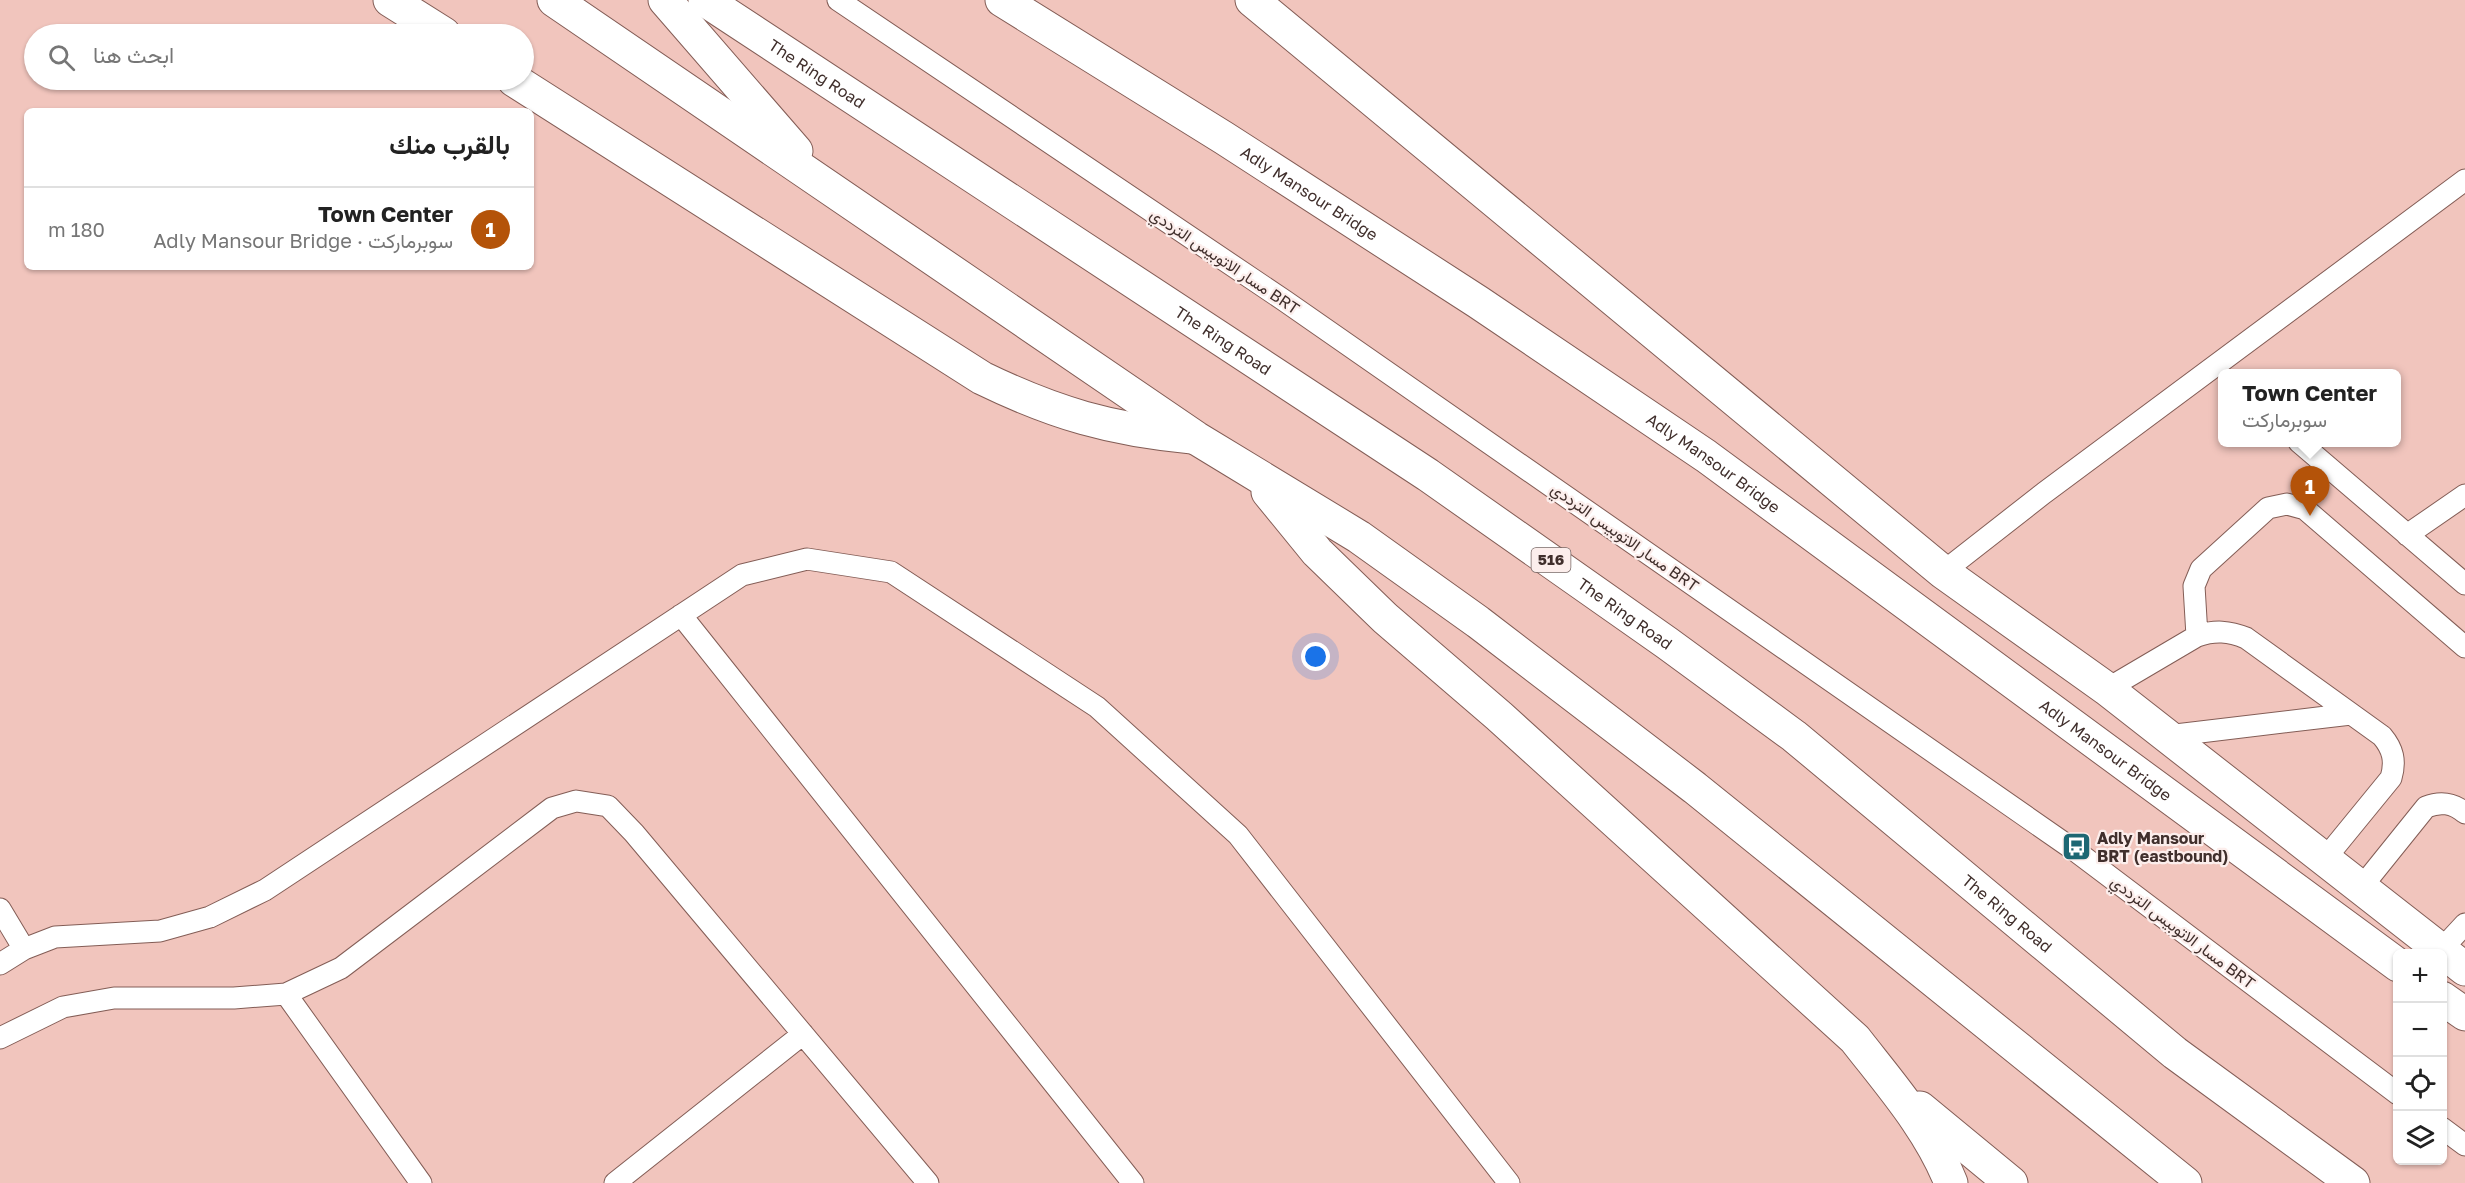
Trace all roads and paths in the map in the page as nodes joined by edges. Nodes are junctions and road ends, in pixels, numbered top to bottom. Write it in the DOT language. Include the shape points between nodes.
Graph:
graph roads {
  1 [pos="390,0"];
  2 [pos="554,0"];
  3 [pos="665,0"];
  4 [pos="705,0"];
  5 [pos="838,0"];
  6 [pos="1002,0"];
  7 [pos="1252,0"];
  8 [pos="428,24"];
  9 [pos="530,90"];
  10 [pos="2465,180"];
  11 [pos="824,184"];
  12 [pos="2223,369"];
  13 [pos="2218,373"];
  14 [pos="1196,438"];
  15 [pos="2306,447"];
  16 [pos="1252,472"];
  17 [pos="2465,495"];
  18 [pos="2408,535"];
  19 [pos="1943,572"];
  20 [pos="2465,584"];
  21 [pos="681,615"];
  22 [pos="2197,636"];
  23 [pos="2465,647"];
  24 [pos="2107,689"];
  25 [pos="2351,714"];
  26 [pos="2167,736"];
  27 [pos="2465,813"];
  28 [pos="2324,860"];
  29 [pos="2360,888"];
  30 [pos="0,909"];
  31 [pos="2465,909"];
  32 [pos="2455,946"];
  33 [pos="24,949"];
  34 [pos="2393,961"];
  35 [pos="0,964"];
  36 [pos="285,994"];
  37 [pos="2447,1001"];
  38 [pos="2465,1014"];
  39 [pos="803,1034"];
  40 [pos="0,1038"];
  41 [pos="1893,1087"];
  42 [pos="2393,1091"];
  43 [pos="2447,1132"];
  44 [pos="2465,1145"];
  45 [pos="2005,1180"];
  46 [pos="421,1183"];
  47 [pos="615,1183"];
  48 [pos="928,1183"];
  49 [pos="1133,1183"];
  50 [pos="1509,1183"];
  51 [pos="1951,1183"];
  52 [pos="2185,1183"];
  53 [pos="2353,1183"];
  1 -- 8 [label="main road"];
  2 -- 11 [label="main road"];
  3 -- 11 [label="main road"];
  4 -- 53 [label="main road, The Ring Road / 516" via="1418,468 1667,643 1794,736 2175,1053"];
  5 -- 42 [label="lane, مسار الاتوبيس الترددي BRT" via="1295,308 2068,845"];
  6 -- 34 [label="main road, Adly Mansour Bridge" via="1478,302 1706,456"];
  7 -- 19 [label="main road"];
  9 -- 14 [label="main road" via="982,378 1066,415 1153,434"];
  10 -- 12 [label="lane"];
  11 -- 14 [label="main road"];
  13 -- 19 [label="lane" via="2044,493"];
  14 -- 16 [label="main road"];
  15 -- 18 [label="lane"];
  16 -- 41 [label="main road" via="1317,552 1385,618 1499,716 1855,1039"];
  16 -- 52 [label="main road" via="1359,537 1544,672 1695,788"];
  17 -- 18 [label="lane"];
  18 -- 20 [label="lane"];
  19 -- 24 [label="main road"];
  21 -- 33 [label="lane" via="265,890 210,917 160,931 55,937"];
  21 -- 49 [label="lane"];
  21 -- 50 [label="lane" via="742,575 807,559 891,572 1097,707 1238,835"];
  22 -- 23 [label="lane" via="2194,586 2201,569 2268,508 2287,504 2305,509"];
  22 -- 24 [label="lane"];
  22 -- 25 [label="lane" via="2222,632 2246,638"];
  24 -- 26 [label="main road"];
  25 -- 26 [label="lane"];
  25 -- 28 [label="lane" via="2382,736 2389,745 2394,766 2391,778"];
  26 -- 28 [label="main road"];
  27 -- 29 [label="lane" via="2449,804 2426,807"];
  28 -- 29 [label="main road"];
  29 -- 32 [label="main road"];
  30 -- 33 [label="lane"];
  31 -- 32 [label="lane"];
  33 -- 35 [label="lane"];
  36 -- 39 [label="lane" via="341,968 552,808 576,801 608,806"];
  36 -- 40 [label="lane" via="114,998 63,1007"];
  36 -- 46 [label="lane"];
  37 -- 38 [label="main road"];
  39 -- 47 [label="lane"];
  39 -- 48 [label="lane"];
  41 -- 45 [label="main road"];
  41 -- 51 [label="main road" via="1928,1137"];
  43 -- 44 [label="lane"];
}
